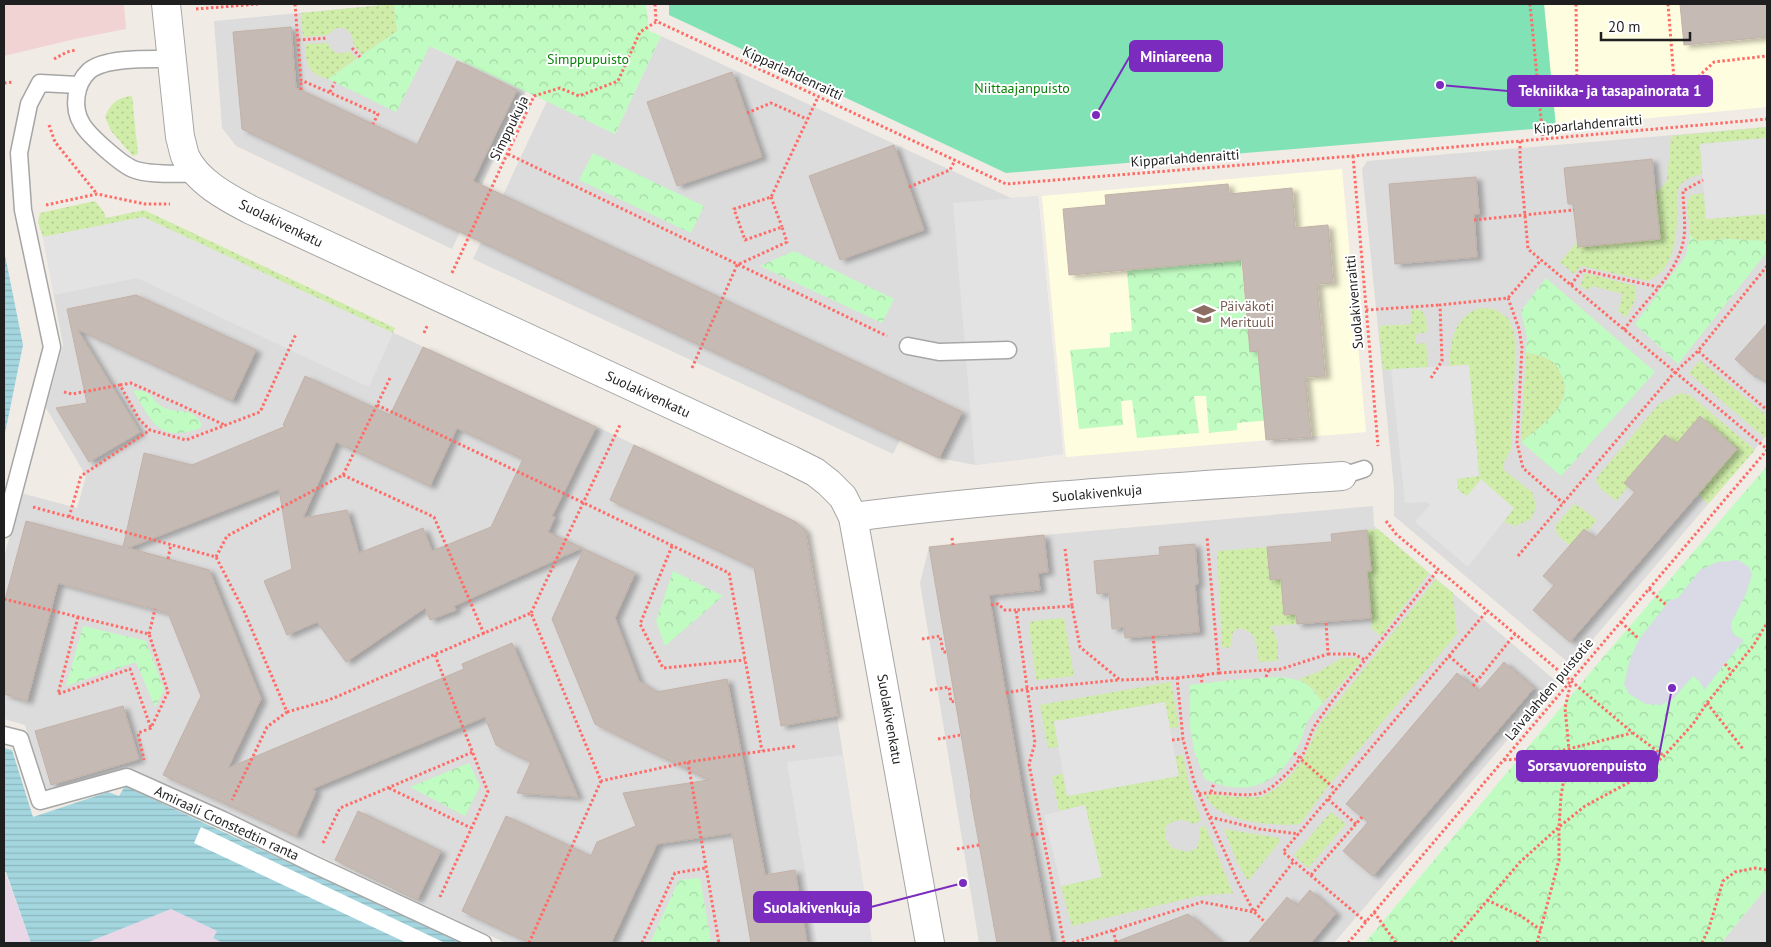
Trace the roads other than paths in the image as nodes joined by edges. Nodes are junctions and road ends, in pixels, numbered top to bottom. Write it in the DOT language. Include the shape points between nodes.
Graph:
graph roads {
  1 [pos="166,4"];
  2 [pos="171,59"];
  3 [pos="78,85"];
  4 [pos="198,174"];
  5 [pos="908,346"];
  6 [pos="1008,350"];
  7 [pos="1353,472"];
  8 [pos="853,517"];
  9 [pos="4,529"];
  10 [pos="4,734"];
  11 [pos="483,943"];
  12 [pos="930,943"];
  1 -- 2 [label="street, Suolakivenkatu"];
  2 -- 3 [label="lane" via="105,64 90,71"];
  2 -- 4 [label="street, Suolakivenkatu" via="180,137 186,157"];
  3 -- 4 [label="lane" via="76,105 82,124 111,154 134,169 151,173"];
  3 -- 9 [label="lane" via="40,83 29,104 19,153 23,210 52,347"];
  4 -- 8 [label="street, Suolakivenkatu" via="227,197 251,210 815,472 843,497"];
  5 -- 6 [label="lane" via="939,352"];
  7 -- 8 [label="street, Suolakivenkuja"];
  8 -- 12 [label="street, Suolakivenkatu"];
  10 -- 11 [label="lane, Amiraali Cronstedtin ranta" via="20,739 40,801 127,777"];
}
